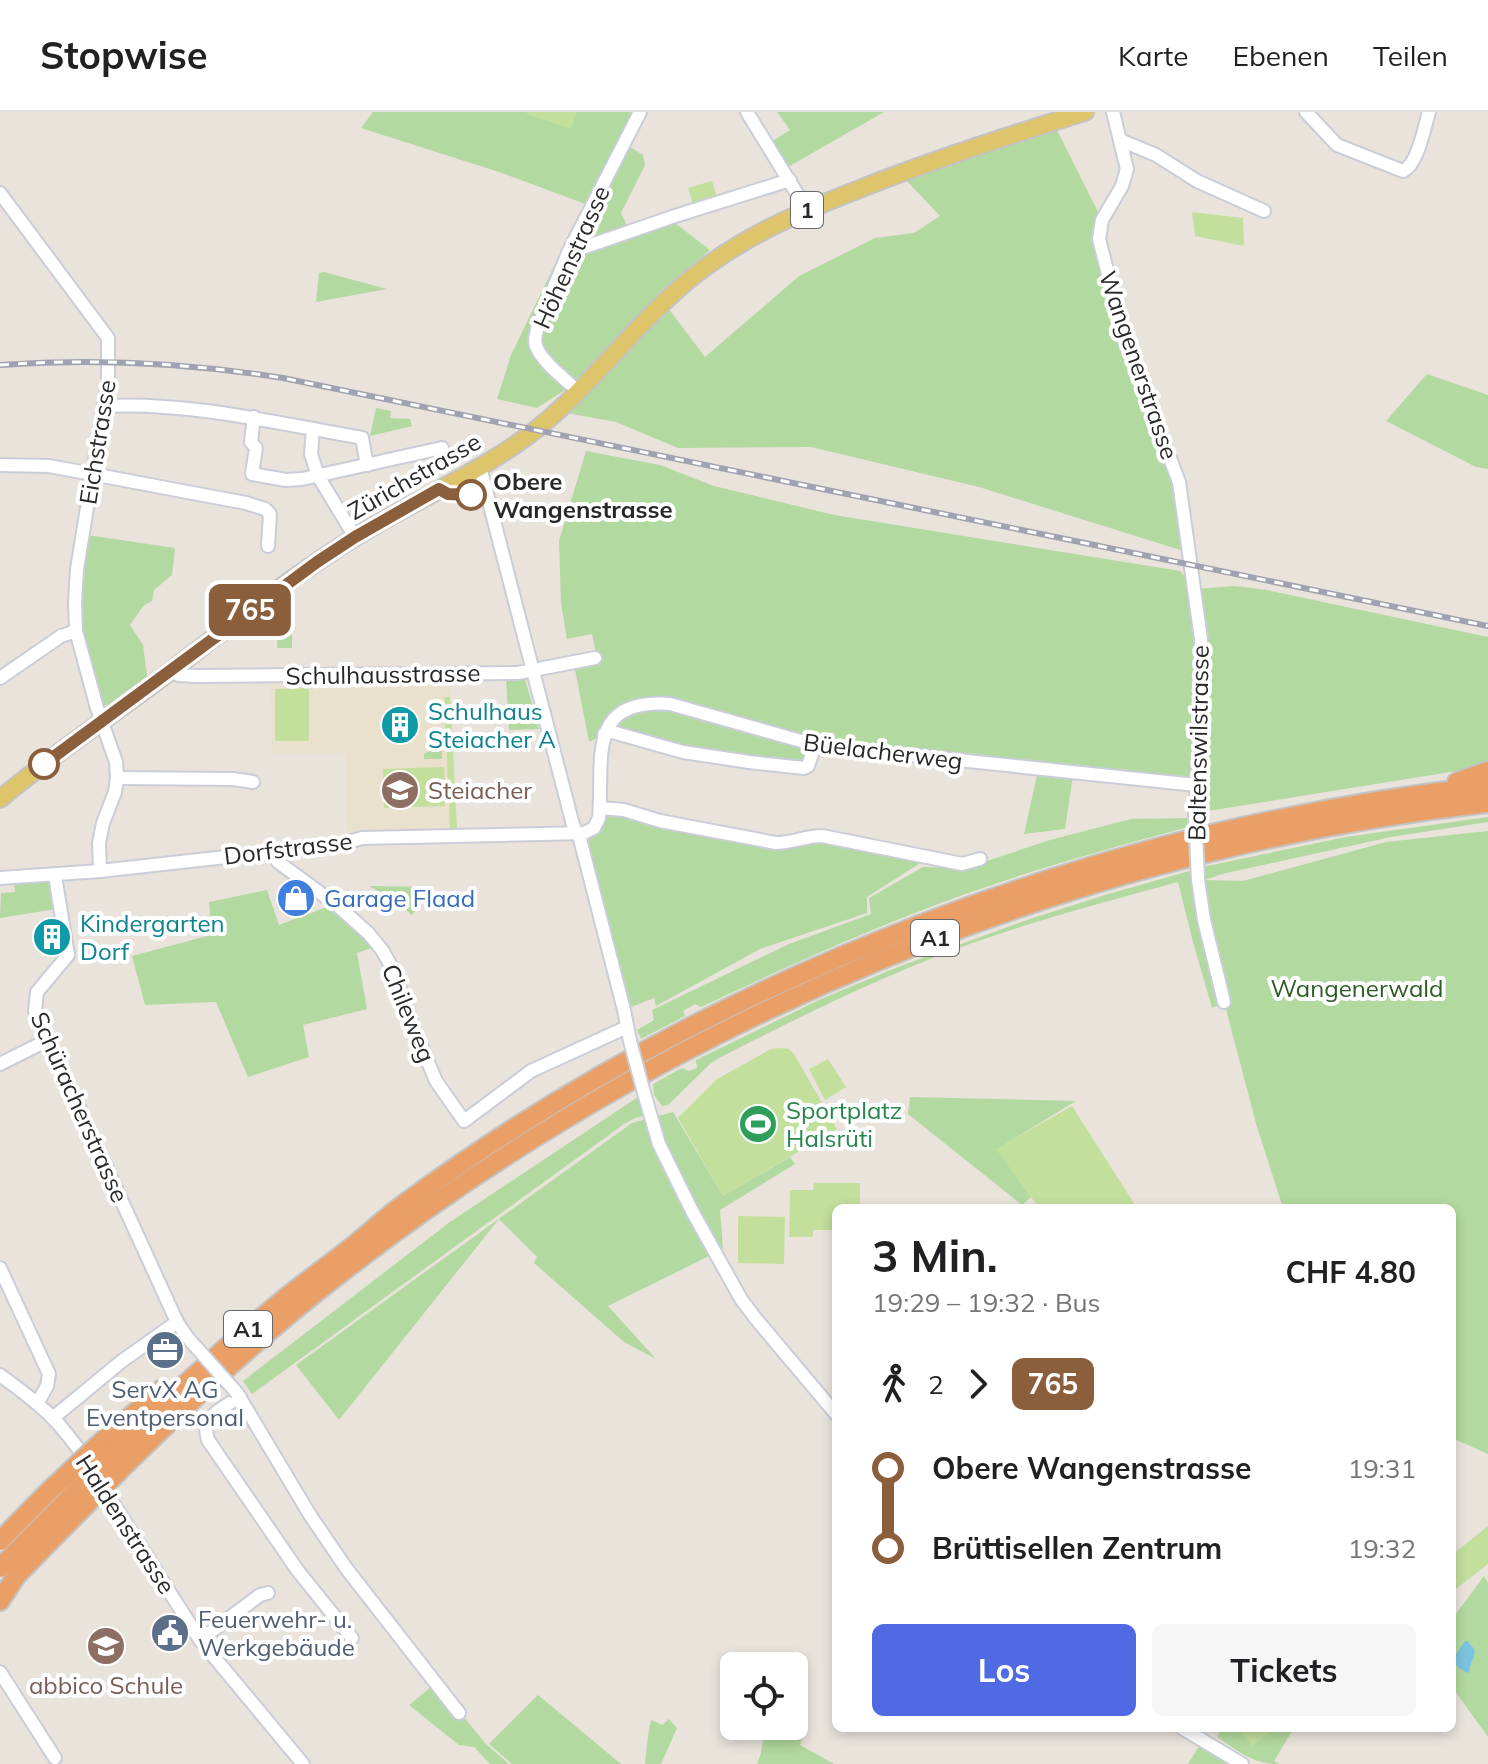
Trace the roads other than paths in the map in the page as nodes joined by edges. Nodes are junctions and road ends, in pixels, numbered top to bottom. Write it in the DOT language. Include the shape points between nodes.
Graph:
graph roads {
  1 [pos="640,112"];
  2 [pos="748,112"];
  3 [pos="1085,112"];
  4 [pos="1113,112"];
  5 [pos="1306,112"];
  6 [pos="1429,112"];
  7 [pos="1120,140"];
  8 [pos="790,180"];
  9 [pos="0,193"];
  10 [pos="807,210"];
  11 [pos="1264,211"];
  12 [pos="568,253"];
  13 [pos="579,392"];
  14 [pos="104,406"];
  15 [pos="254,417"];
  16 [pos="313,429"];
  17 [pos="442,448"];
  18 [pos="0,465"];
  19 [pos="367,465"];
  20 [pos="480,467"];
  21 [pos="93,474"];
  22 [pos="318,476"];
  23 [pos="1179,482"];
  24 [pos="355,537"];
  25 [pos="268,546"];
  26 [pos="76,631"];
  27 [pos="595,658"];
  28 [pos="173,669"];
  29 [pos="534,671"];
  30 [pos="0,678"];
  31 [pos="103,721"];
  32 [pos="604,734"];
  33 [pos="815,745"];
  34 [pos="1488,771"];
  35 [pos="117,778"];
  36 [pos="253,782"];
  37 [pos="1196,785"];
  38 [pos="1488,786"];
  39 [pos="1426,794"];
  40 [pos="0,799"];
  41 [pos="1488,803"];
  42 [pos="600,808"];
  43 [pos="577,833"];
  44 [pos="273,851"];
  45 [pos="980,859"];
  46 [pos="100,871"];
  47 [pos="55,876"];
  48 [pos="0,878"];
  49 [pos="1224,1002"];
  50 [pos="628,1034"];
  51 [pos="48,1040"];
  52 [pos="0,1064"];
  53 [pos="396,1210"];
  54 [pos="0,1268"];
  55 [pos="177,1322"];
  56 [pos="0,1375"];
  57 [pos="239,1395"];
  58 [pos="38,1402"];
  59 [pos="832,1409"];
  60 [pos="54,1417"];
  61 [pos="108,1458"];
  62 [pos="0,1541"];
  63 [pos="8,1572"];
  64 [pos="0,1593"];
  65 [pos="268,1593"];
  66 [pos="0,1601"];
  67 [pos="352,1638"];
  68 [pos="200,1640"];
  69 [pos="0,1672"];
  70 [pos="459,1713"];
  71 [pos="1189,1732"];
  72 [pos="55,1758"];
  73 [pos="303,1764"];
  74 [pos="1242,1764"];
  1 -- 12 [label="street, Höhenstrasse"];
  2 -- 8 [label="street"];
  3 -- 10 [label="main road, 1"];
  4 -- 7 [label="street, Wangenerstrasse"];
  5 -- 6 [label="street" via="1337,145 1403,171 1414,160"];
  7 -- 11 [label="street"];
  7 -- 23 [label="street, Wangenerstrasse" via="1126,175 1102,220 1100,246 1126,343"];
  8 -- 10 [label="street"];
  8 -- 12 [label="street"];
  9 -- 14 [label="street, Eichstrasse" via="108,338"];
  10 -- 13 [label="main road, 1" via="749,238 697,273"];
  12 -- 13 [label="street, Höhenstrasse" via="535,337 543,358"];
  13 -- 20 [label="main road, Zürichstrasse / 1" via="525,438"];
  14 -- 15 [label="street" via="192,408"];
  14 -- 21 [label="street, Eichstrasse"];
  15 -- 16 [label="street"];
  15 -- 22 [label="street" via="252,474 286,480"];
  16 -- 19 [label="street" via="362,438"];
  16 -- 22 [label="street" via="311,454"];
  17 -- 19 [label="street"];
  18 -- 21 [label="street"];
  19 -- 22 [label="street"];
  20 -- 24 [label="main road, Zürichstrasse / 1"];
  20 -- 29 [label="street"];
  21 -- 25 [label="street" via="265,509 270,514"];
  21 -- 26 [label="street, Eichstrasse" via="76,581"];
  22 -- 24 [label="street"];
  23 -- 37 [label="street, Baltenswilstrasse" via="1201,639"];
  24 -- 28 [label="main road, Zürichstrasse / 1"];
  26 -- 30 [label="street"];
  26 -- 31 [label="street, Eichstrasse"];
  27 -- 29 [label="street, Schulhausstrasse"];
  28 -- 29 [label="street, Schulhausstrasse" via="178,675 198,676"];
  28 -- 31 [label="main road, Zürichstrasse / 1"];
  29 -- 43 [label="street"];
  31 -- 35 [label="street, Eichstrasse"];
  31 -- 40 [label="main road, Zürichstrasse / 1"];
  32 -- 33 [label="street, Büelacherweg" via="628,708 654,703"];
  32 -- 33 [label="street" via="683,752 804,768"];
  32 -- 42 [label="street"];
  33 -- 37 [label="street, Büelacherweg"];
  34 -- 39 [label="highway, A1"];
  35 -- 36 [label="street"];
  35 -- 46 [label="street" via="100,834"];
  37 -- 49 [label="street, Baltenswilstrasse, bridge" via="1198,880"];
  38 -- 39 [label="highway, A1"];
  39 -- 53 [label="highway, A1" via="1268,822 1132,855 997,897 866,947 737,1005 613,1070"];
  41 -- 61 [label="highway, A1" via="1272,838 1106,880 915,945 745,1020 561,1121 419,1215 331,1280 208,1386"];
  42 -- 43 [label="street" via="594,828"];
  42 -- 45 [label="street" via="776,843 822,836 962,864"];
  43 -- 44 [label="street, Dorfstrasse" via="362,838"];
  43 -- 50 [label="street"];
  44 -- 46 [label="street, Dorfstrasse"];
  44 -- 50 [label="street, Chileweg" via="278,862 338,906 382,950 436,1081 464,1121 531,1071"];
  46 -- 47 [label="street, Dorfstrasse"];
  47 -- 48 [label="street, Dorfstrasse"];
  47 -- 51 [label="street, Schüracherstrasse" via="68,955 35,996 35,1011"];
  50 -- 59 [label="street, bridge" via="659,1144 692,1211 741,1299"];
  51 -- 52 [label="street"];
  51 -- 55 [label="street, Schüracherstrasse"];
  53 -- 61 [label="highway, A1" via="204,1366"];
  53 -- 61 [label="highway" via="272,1298"];
  54 -- 58 [label="street" via="49,1374"];
  55 -- 57 [label="street, Schüracherstrasse, bridge"];
  55 -- 60 [label="street"];
  56 -- 58 [label="street, Haldenstrasse"];
  57 -- 67 [label="street" via="210,1418 208,1440 298,1571"];
  57 -- 70 [label="street" via="346,1568"];
  58 -- 60 [label="street, Haldenstrasse"];
  60 -- 68 [label="street, Haldenstrasse"];
  61 -- 62 [label="highway, bridge" via="48,1492"];
  61 -- 63 [label="highway, A1, bridge"];
  63 -- 64 [label="highway, A1"];
  63 -- 66 [label="highway"];
  65 -- 68 [label="street"];
  68 -- 73 [label="street, Haldenstrasse"];
  69 -- 72 [label="street"];
  71 -- 74 [label="street"];
}
